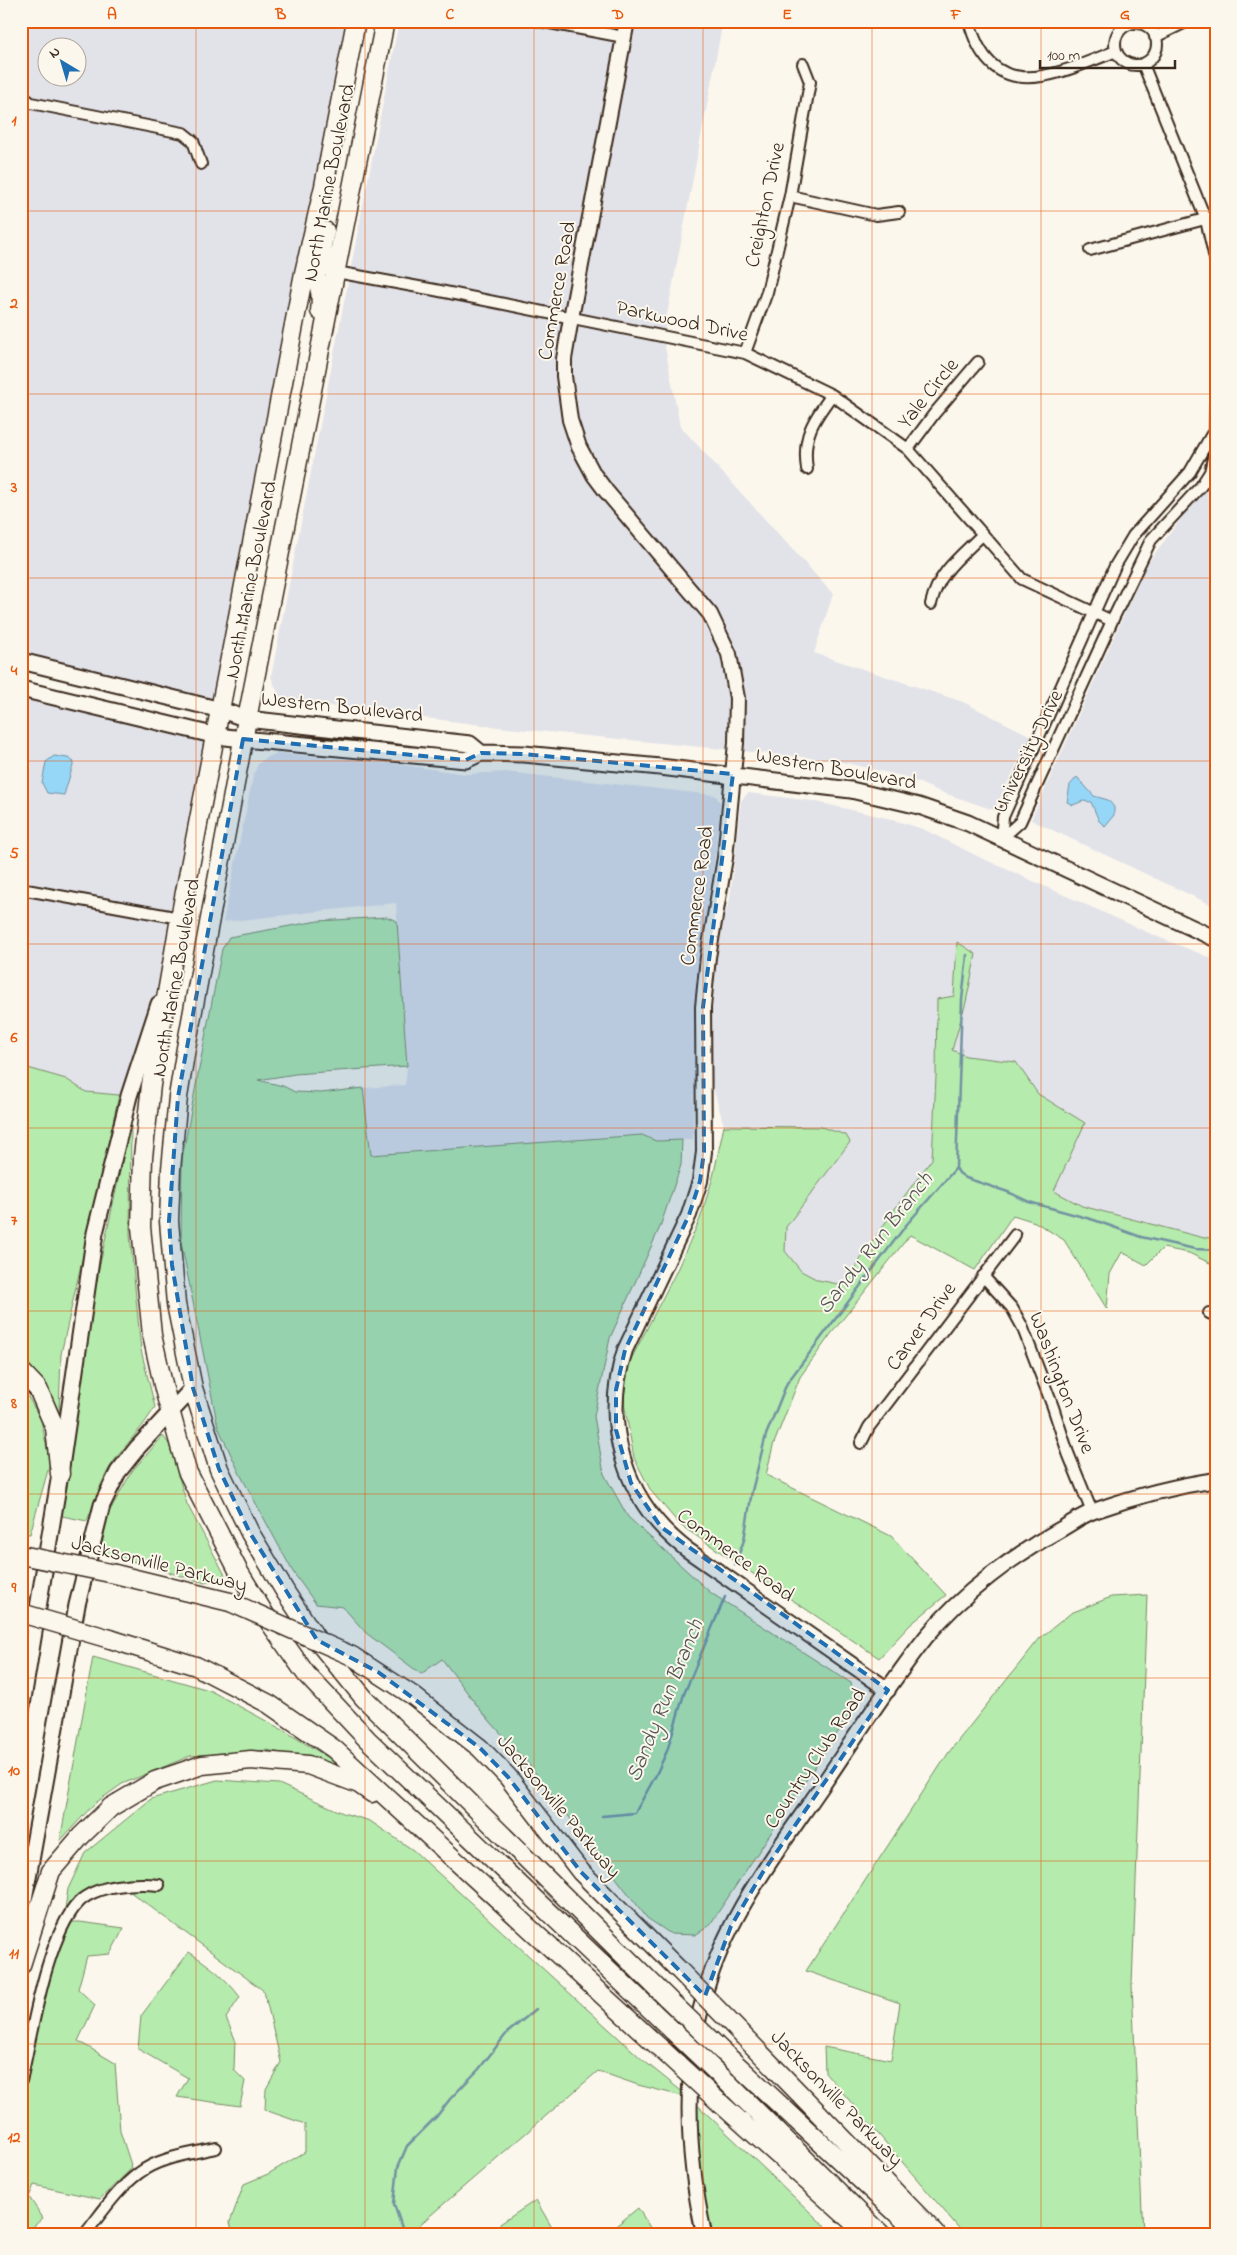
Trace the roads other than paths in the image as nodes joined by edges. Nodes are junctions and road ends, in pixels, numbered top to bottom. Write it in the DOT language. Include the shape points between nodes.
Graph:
graph roads {
  1 [pos="356,21"];
  2 [pos="385,21"];
  3 [pos="539,21"];
  4 [pos="628,21"];
  5 [pos="969,21"];
  6 [pos="1188,21"];
  7 [pos="1126,23"];
  8 [pos="624,37"];
  9 [pos="1155,37"];
  10 [pos="1116,51"];
  11 [pos="803,64"];
  12 [pos="1143,64"];
  13 [pos="21,95"];
  14 [pos="201,164"];
  15 [pos="324,186"];
  16 [pos="790,196"];
  17 [pos="899,212"];
  18 [pos="1211,218"];
  19 [pos="1090,250"];
  20 [pos="307,259"];
  21 [pos="1216,263"];
  22 [pos="336,272"];
  23 [pos="571,318"];
  24 [pos="745,353"];
  25 [pos="978,362"];
  26 [pos="317,371"];
  27 [pos="832,395"];
  28 [pos="1216,401"];
  29 [pos="1213,432"];
  30 [pos="908,449"];
  31 [pos="807,469"];
  32 [pos="982,535"];
  33 [pos="931,604"];
  34 [pos="1096,614"];
  35 [pos="1112,621"];
  36 [pos="21,661"];
  37 [pos="21,689"];
  38 [pos="221,710"];
  39 [pos="247,719"];
  40 [pos="217,736"];
  41 [pos="243,739"];
  42 [pos="481,753"];
  43 [pos="733,774"];
  44 [pos="1001,839"];
  45 [pos="21,889"];
  46 [pos="180,918"];
  47 [pos="1216,939"];
  48 [pos="172,965"];
  49 [pos="1015,1235"];
  50 [pos="983,1276"];
  51 [pos="21,1371"];
  52 [pos="193,1388"];
  53 [pos="172,1413"];
  54 [pos="861,1443"];
  55 [pos="60,1474"];
  56 [pos="1216,1480"];
  57 [pos="1092,1512"];
  58 [pos="21,1555"];
  59 [pos="21,1612"];
  60 [pos="888,1690"];
  61 [pos="21,1711"];
  62 [pos="418,1824"];
  63 [pos="159,1885"];
  64 [pos="21,1916"];
  65 [pos="21,1965"];
  66 [pos="21,2082"];
  67 [pos="216,2148"];
  68 [pos="85,2234"];
  69 [pos="704,2234"];
  70 [pos="866,2234"];
  71 [pos="882,2234"];
  72 [pos="919,2234"];
  73 [pos="936,2234"];
  1 -- 15 [label="highway, North Marine Boulevard"];
  2 -- 22 [label="highway, North Marine Boulevard"];
  3 -- 8 [label="street"];
  4 -- 8 [label="street, Commerce Road"];
  5 -- 10 [label="street" via="973,36 987,60 1026,79 1057,74"];
  6 -- 9 [label="street"];
  7 -- 9 [label="street" via="1145,26"];
  7 -- 10 [label="street" via="1118,32 1114,44"];
  8 -- 23 [label="street, Commerce Road"];
  9 -- 12 [label="street" via="1154,53"];
  10 -- 12 [label="street" via="1128,64"];
  11 -- 16 [label="street, Creighton Drive" via="810,82"];
  12 -- 18 [label="street"];
  13 -- 14 [label="street" via="31,103 183,133 193,141"];
  15 -- 20 [label="highway, North Marine Boulevard"];
  15 -- 22 [label="highway" via="328,213 320,254 325,266"];
  16 -- 17 [label="street" via="876,215"];
  16 -- 24 [label="street, Creighton Drive" via="767,292"];
  18 -- 19 [label="street"];
  18 -- 21 [label="street"];
  20 -- 26 [label="highway" via="318,278 322,296"];
  20 -- 38 [label="highway, North Marine Boulevard"];
  22 -- 23 [label="street, Parkwood Drive"];
  22 -- 26 [label="highway, North Marine Boulevard"];
  23 -- 24 [label="street, Parkwood Drive"];
  23 -- 43 [label="street, Commerce Road" via="564,376 570,420 579,447 594,475 710,614 729,654 737,698"];
  24 -- 27 [label="street, Parkwood Drive"];
  25 -- 30 [label="street, Yale Circle"];
  26 -- 39 [label="highway, North Marine Boulevard"];
  27 -- 30 [label="street, Parkwood Drive"];
  27 -- 31 [label="street" via="816,417 804,450"];
  28 -- 29 [label="street, University Drive"];
  29 -- 34 [label="street, University Drive" via="1190,472 1133,536 1116,566"];
  29 -- 35 [label="street, University Drive" via="1214,454 1210,472 1151,540"];
  30 -- 32 [label="street, Parkwood Drive"];
  32 -- 33 [label="street" via="943,573"];
  32 -- 34 [label="street, Parkwood Drive" via="1022,578"];
  34 -- 35 [label="street, Parkwood Drive"];
  34 -- 44 [label="street, University Drive" via="1003,817"];
  35 -- 44 [label="street, University Drive" via="1020,822"];
  36 -- 38 [label="main road, Western Boulevard"];
  37 -- 40 [label="main road, Western Boulevard"];
  38 -- 39 [label="main road, Western Boulevard"];
  38 -- 40 [label="highway, North Marine Boulevard"];
  39 -- 41 [label="highway, North Marine Boulevard"];
  39 -- 42 [label="main road, Western Boulevard" via="470,744"];
  40 -- 41 [label="main road, Western Boulevard"];
  40 -- 46 [label="highway, North Marine Boulevard"];
  41 -- 42 [label="main road, Western Boulevard" via="466,760"];
  41 -- 52 [label="highway, North Marine Boulevard" via="186,1048 171,1169 169,1221 176,1304"];
  42 -- 43 [label="main road, Western Boulevard" via="524,754"];
  43 -- 44 [label="main road, Western Boulevard" via="851,790 924,807"];
  43 -- 60 [label="street, Commerce Road" via="726,858 708,957 703,1007 704,1152 700,1181 689,1215 623,1357 616,1390 616,1430 631,1483 652,1517 667,1533"];
  44 -- 47 [label="main road, Western Boulevard"];
  45 -- 46 [label="street"];
  46 -- 48 [label="highway, North Marine Boulevard"];
  48 -- 53 [label="highway" via="151,1085 143,1157 142,1226 152,1335"];
  48 -- 55 [label="main road, North Marine Boulevard" via="128,1096 104,1195 82,1313"];
  49 -- 50 [label="street, Carver Drive"];
  50 -- 54 [label="street, Carver Drive" via="869,1427"];
  50 -- 57 [label="street, Washington Drive" via="1004,1297 1022,1326"];
  51 -- 55 [label="highway" via="38,1388 55,1428"];
  52 -- 53 [label="main road"];
  52 -- 72 [label="highway, North Marine Boulevard, bridge" via="219,1469 250,1533 320,1644 364,1698 667,1998"];
  53 -- 64 [label="main road" via="118,1472 102,1505 77,1605"];
  53 -- 71 [label="highway, bridge" via="187,1471 212,1522 270,1623 306,1674 374,1745"];
  55 -- 61 [label="main road, North Marine Boulevard"];
  56 -- 57 [label="street, Country Club Road" via="1177,1486"];
  57 -- 60 [label="street, Country Club Road" via="1025,1549 976,1587 928,1635"];
  58 -- 73 [label="highway, Jacksonville Parkway, bridge" via="230,1602 352,1656 412,1694 480,1748 508,1777 581,1872"];
  59 -- 62 [label="highway, bridge" via="196,1666 269,1704 334,1749"];
  60 -- 69 [label="street, Country Club Road" via="763,1872 731,1926 709,1980 694,2042 690,2103 690,2156"];
  62 -- 65 [label="highway" via="359,1784 308,1765 251,1760 202,1765 155,1781 111,1807 50,1871"];
  62 -- 70 [label="highway, bridge"];
  63 -- 66 [label="street" via="121,1885 102,1891 80,1901 63,1922 49,1962"];
  67 -- 68 [label="street" via="158,2162 139,2173"];
}
